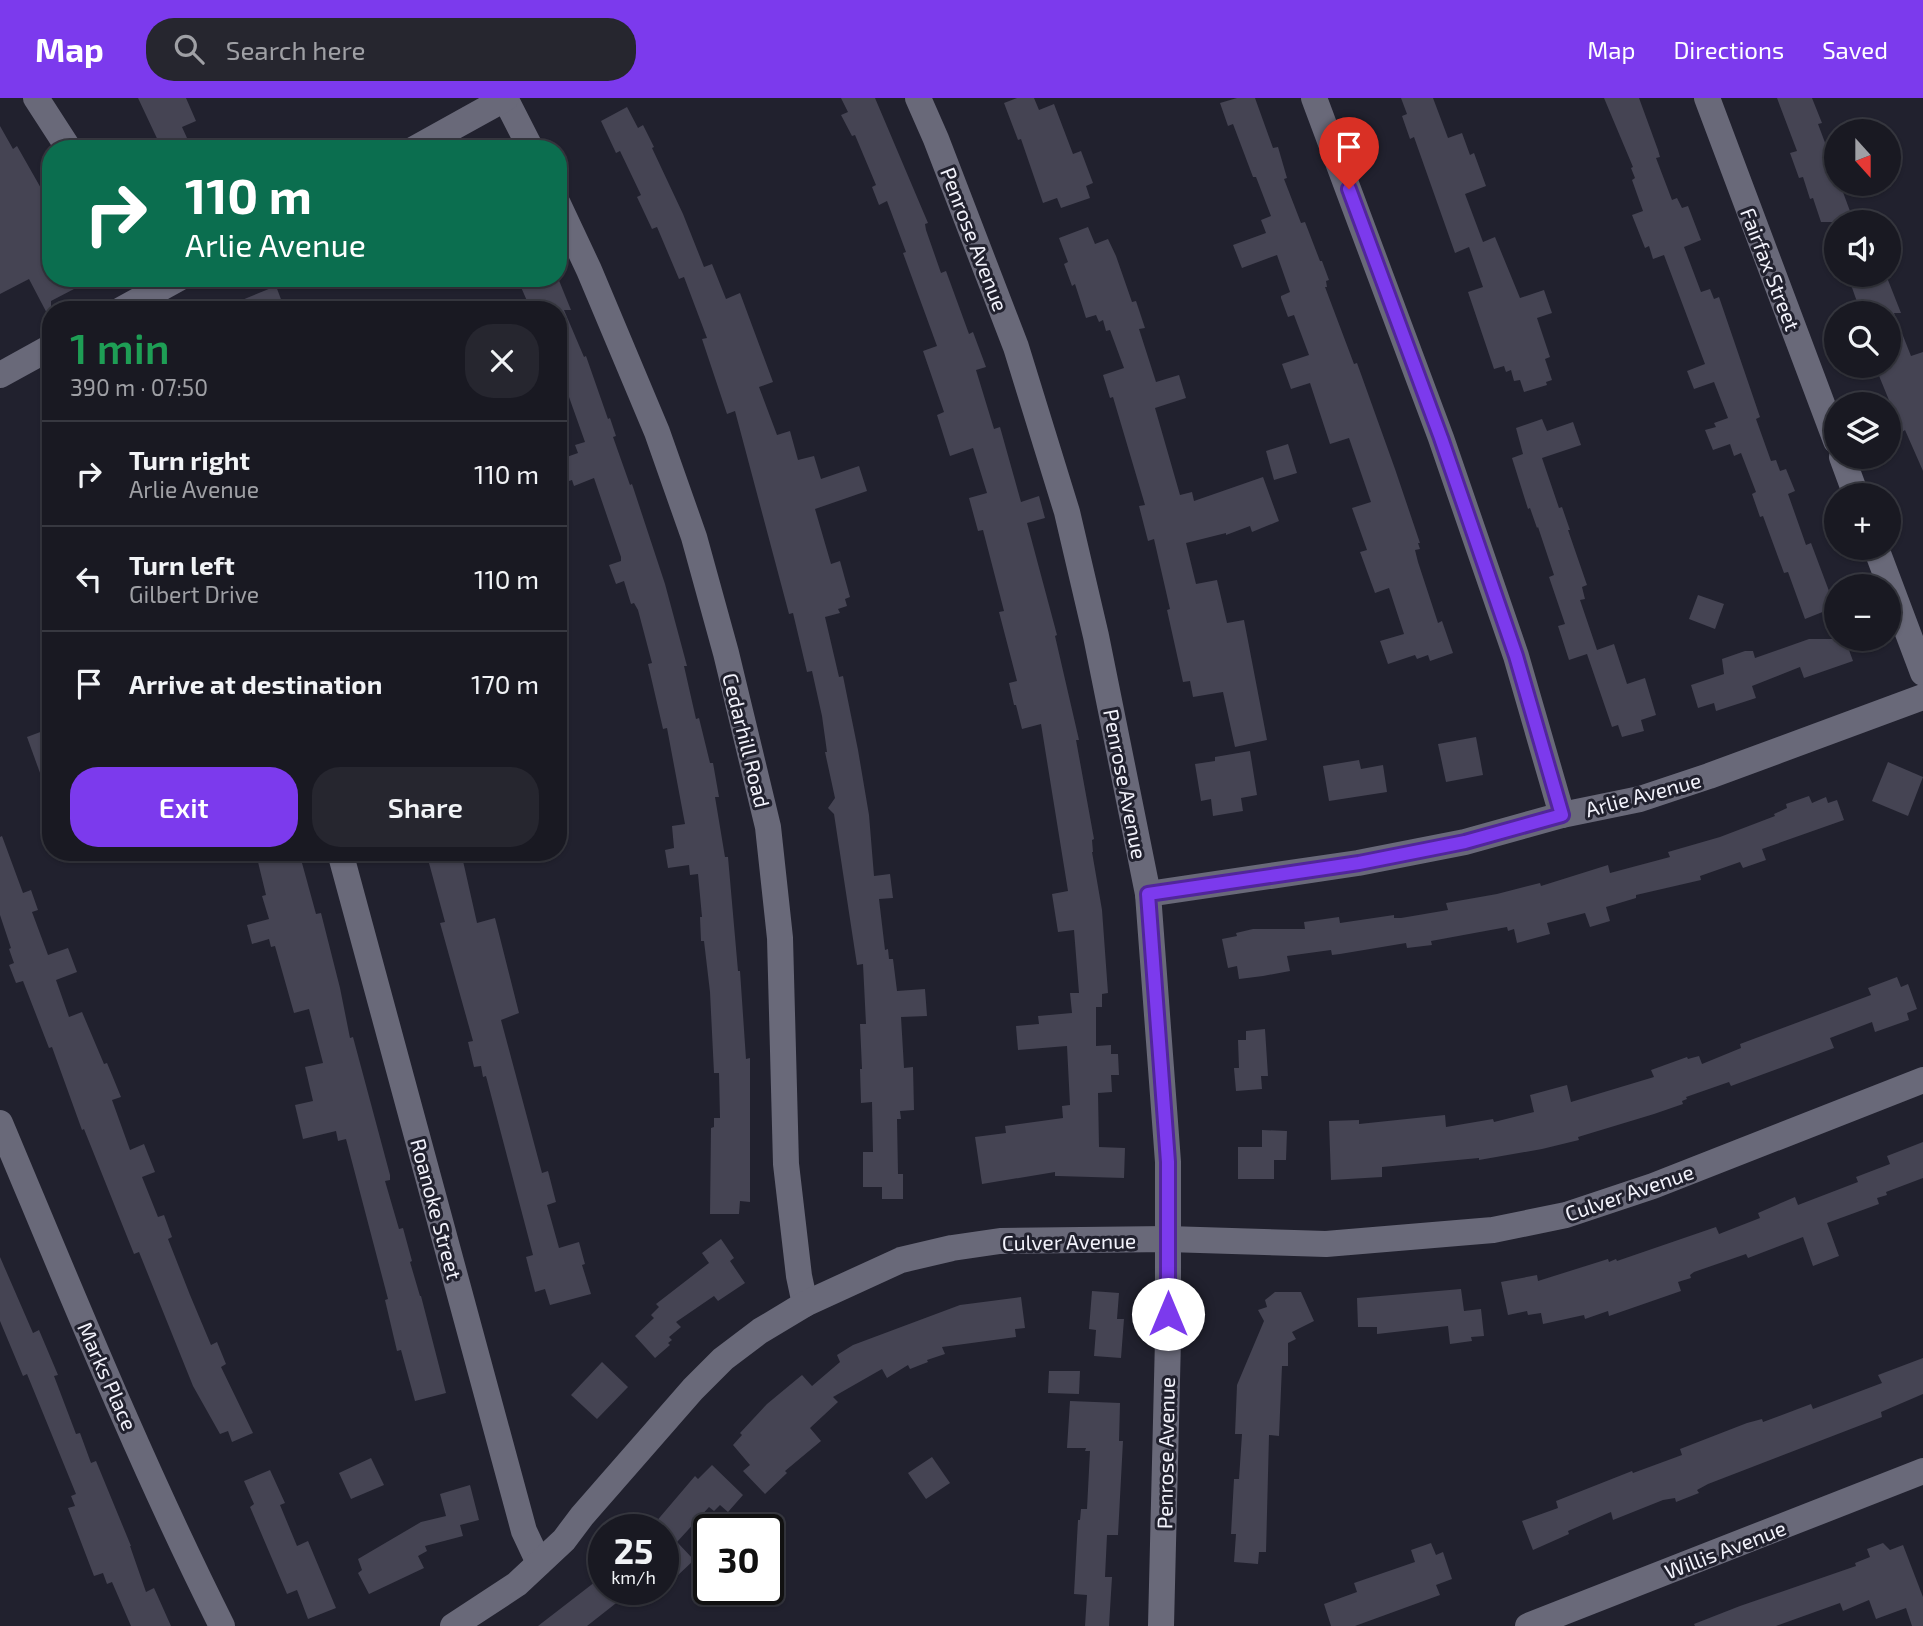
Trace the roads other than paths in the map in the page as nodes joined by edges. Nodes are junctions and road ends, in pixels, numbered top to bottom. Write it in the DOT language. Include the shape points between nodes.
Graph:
graph roads {
  1 [pos="36,98"];
  2 [pos="506,98"];
  3 [pos="918,98"];
  4 [pos="1314,98"];
  5 [pos="1707,98"];
  6 [pos="63,140"];
  7 [pos="430,140"];
  8 [pos="527,140"];
  9 [pos="567,224"];
  10 [pos="42,352"];
  11 [pos="0,375"];
  12 [pos="1824,409"];
  13 [pos="1881,560"];
  14 [pos="1923,673"];
  15 [pos="1923,697"];
  16 [pos="1562,815"];
  17 [pos="342,861"];
  18 [pos="1148,894"];
  19 [pos="1923,1080"];
  20 [pos="0,1123"];
  21 [pos="1168,1239"];
  22 [pos="805,1304"];
  23 [pos="1923,1471"];
  24 [pos="539,1563"];
  25 [pos="222,1626"];
  26 [pos="453,1626"];
  27 [pos="1161,1626"];
  28 [pos="1528,1626"];
  1 -- 6 [label="street"];
  2 -- 7 [label="street"];
  2 -- 8 [label="street"];
  3 -- 18 [label="street, Penrose Avenue" via="1016,347 1067,512"];
  4 -- 16 [label="street" via="1516,656"];
  5 -- 12 [label="street, Fairfax Street"];
  9 -- 22 [label="street, Cedarhill Road" via="657,432 694,537 768,827 780,938 786,1164"];
  10 -- 11 [label="street"];
  13 -- 14 [label="street"];
  15 -- 16 [label="street, Arlie Avenue" via="1640,799"];
  16 -- 18 [label="street, Arlie Avenue" via="1465,842 1359,863"];
  17 -- 24 [label="street, Roanoke Street" via="524,1531"];
  18 -- 21 [label="street, Penrose Avenue" via="1168,1162"];
  19 -- 21 [label="street, Culver Avenue" via="1566,1216 1493,1230 1326,1244"];
  20 -- 25 [label="street, Marks Place"];
  21 -- 22 [label="street, Culver Avenue" via="1000,1241 952,1248 901,1260"];
  21 -- 27 [label="street, Penrose Avenue"];
  22 -- 24 [label="street, Culver Avenue" via="760,1331 693,1388 564,1540"];
  23 -- 28 [label="street, Willis Avenue"];
  24 -- 26 [label="street, Culver Avenue" via="517,1584"];
}
